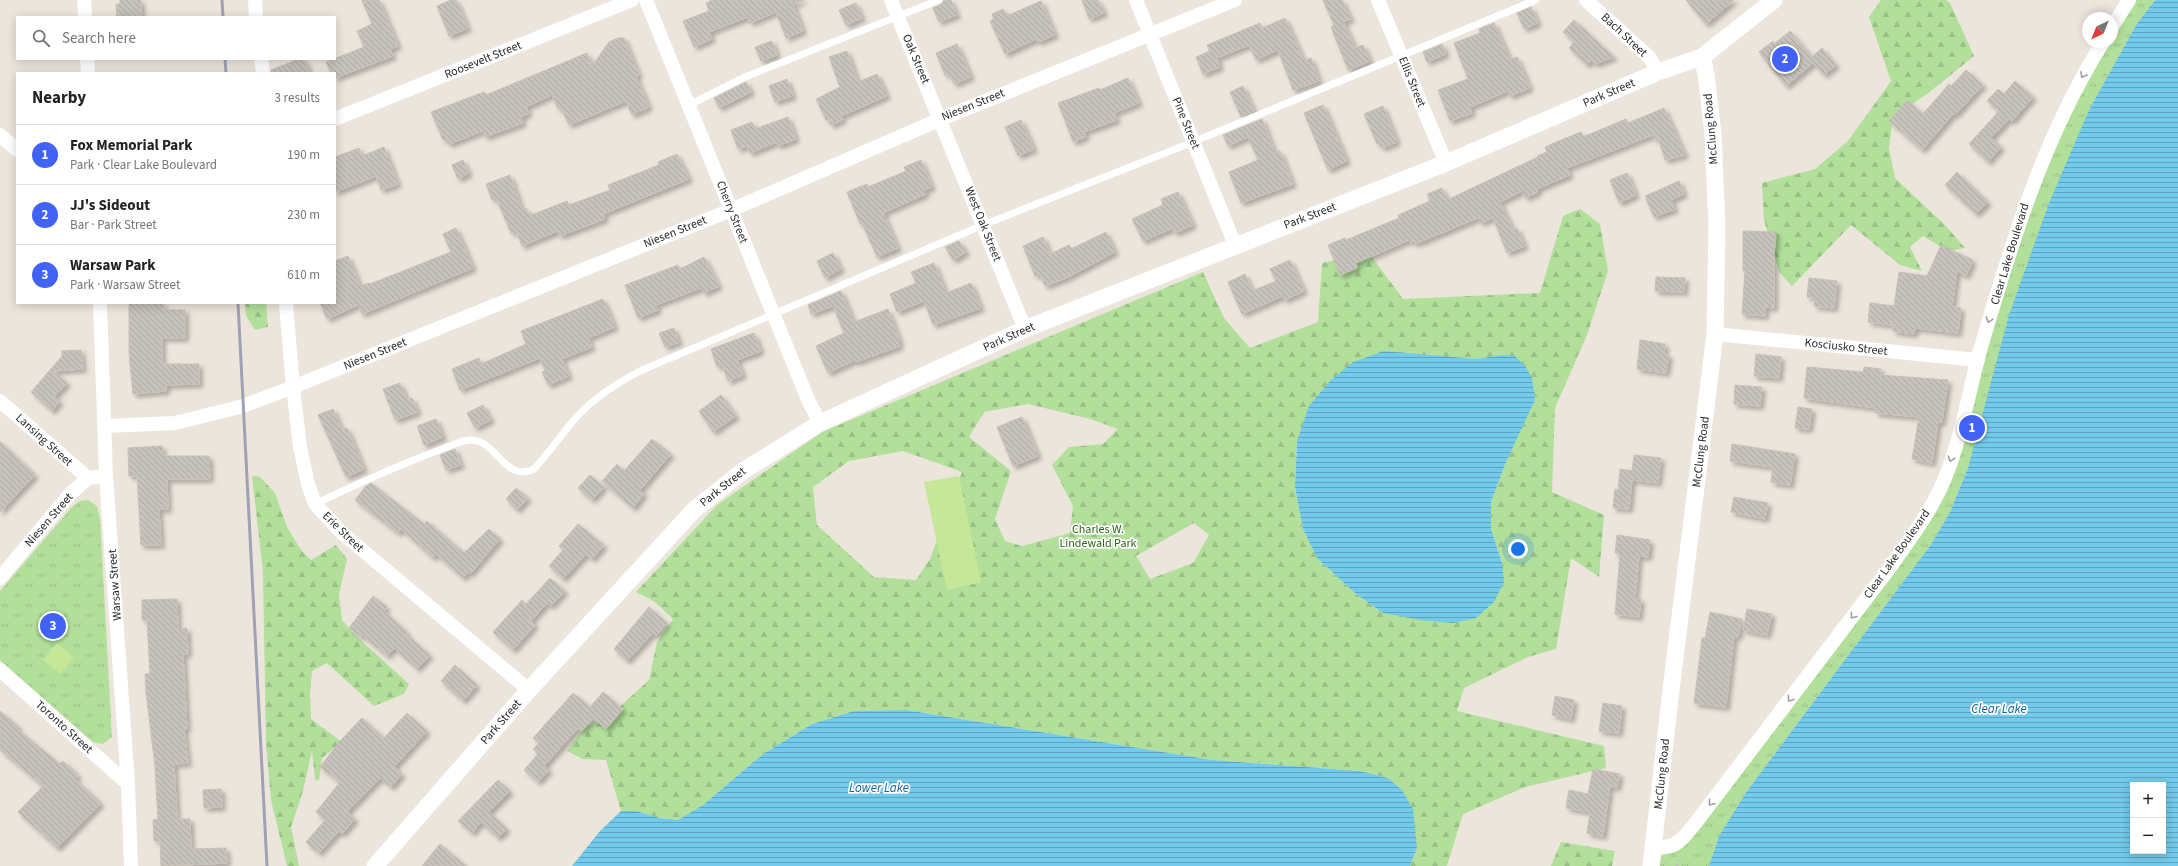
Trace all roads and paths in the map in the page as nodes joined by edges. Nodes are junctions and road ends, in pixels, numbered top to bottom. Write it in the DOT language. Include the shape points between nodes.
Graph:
graph roads {
  1 [pos="84,0"];
  2 [pos="255,0"];
  3 [pos="632,0"];
  4 [pos="646,0"];
  5 [pos="891,0"];
  6 [pos="939,0"];
  7 [pos="1136,0"];
  8 [pos="1235,0"];
  9 [pos="1378,0"];
  10 [pos="1536,0"];
  11 [pos="1586,0"];
  12 [pos="1774,0"];
  13 [pos="2129,0"];
  14 [pos="85,16"];
  15 [pos="256,16"];
  16 [pos="898,17"];
  17 [pos="2118,17"];
  18 [pos="1150,34"];
  19 [pos="2099,48"];
  20 [pos="1401,55"];
  21 [pos="1702,57"];
  22 [pos="87,60"];
  23 [pos="261,60"];
  24 [pos="88,72"];
  25 [pos="263,72"];
  26 [pos="1658,72"];
  27 [pos="689,105"];
  28 [pos="336,119"];
  29 [pos="941,119"];
  30 [pos="0,135"];
  31 [pos="1193,142"];
  32 [pos="16,149"];
  33 [pos="1446,163"];
  34 [pos="731,210"];
  35 [pos="983,225"];
  36 [pos="1235,245"];
  37 [pos="100,304"];
  38 [pos="286,304"];
  39 [pos="775,314"];
  40 [pos="1025,329"];
  41 [pos="1715,334"];
  42 [pos="1978,360"];
  43 [pos="293,387"];
  44 [pos="0,401"];
  45 [pos="820,423"];
  46 [pos="105,426"];
  47 [pos="106,476"];
  48 [pos="88,478"];
  49 [pos="315,504"];
  50 [pos="0,578"];
  51 [pos="0,670"];
  52 [pos="529,690"];
  53 [pos="128,784"];
  54 [pos="1654,846"];
  55 [pos="131,866"];
  56 [pos="375,866"];
  57 [pos="1651,866"];
  1 -- 14 [label="street"];
  2 -- 15 [label="street"];
  3 -- 28 [label="street, Roosevelt Street"];
  4 -- 27 [label="street, Cherry Street"];
  5 -- 16 [label="street, Oak Street"];
  6 -- 16 [label="lane"];
  7 -- 18 [label="street, Pine Street"];
  8 -- 18 [label="street, Niesen Street"];
  9 -- 20 [label="street, Ellis Street"];
  10 -- 20 [label="lane"];
  11 -- 26 [label="street, Bach Street" via="1649,57"];
  12 -- 21 [label="street, Park Street"];
  13 -- 17 [label="street"];
  16 -- 27 [label="lane" via="745,77"];
  16 -- 29 [label="street, Oak Street"];
  18 -- 29 [label="street, Niesen Street"];
  18 -- 31 [label="street, Pine Street"];
  19 -- 42 [label="street, Clear Lake Boulevard, one-way" via="2071,96 2032,186"];
  20 -- 31 [label="lane"];
  20 -- 33 [label="street, Ellis Street"];
  21 -- 26 [label="street, Park Street"];
  21 -- 41 [label="street, McClung Road" via="1713,134 1717,227"];
  22 -- 24 [label="street"];
  23 -- 25 [label="street"];
  26 -- 33 [label="street, Park Street"];
  27 -- 34 [label="street, Cherry Street"];
  29 -- 34 [label="street, Niesen Street"];
  29 -- 35 [label="street, West Oak Street"];
  30 -- 32 [label="street"];
  31 -- 35 [label="lane"];
  31 -- 36 [label="street, Pine Street"];
  33 -- 36 [label="street, Park Street"];
  34 -- 39 [label="street, Cherry Street"];
  34 -- 43 [label="street, Niesen Street"];
  35 -- 39 [label="lane"];
  35 -- 40 [label="street, West Oak Street"];
  36 -- 40 [label="street, Park Street"];
  37 -- 46 [label="street, Warsaw Street"];
  38 -- 43 [label="street, Erie Street"];
  39 -- 45 [label="street, Cherry Street" via="809,402"];
  39 -- 49 [label="lane" via="616,383 574,421 534,469 526,473 518,473 484,444 472,440 426,455"];
  40 -- 45 [label="street, Park Street"];
  41 -- 42 [label="street, Kosciusko Street"];
  41 -- 54 [label="street, McClung Road"];
  42 -- 54 [label="street, Clear Lake Boulevard, one-way" via="1945,479 1910,540 1694,825 1673,846"];
  43 -- 46 [label="street, Niesen Street" via="243,406 175,424"];
  43 -- 49 [label="street, Erie Street" via="300,447"];
  44 -- 48 [label="street, Lansing Street"];
  45 -- 52 [label="street, Park Street" via="743,471 694,510"];
  46 -- 47 [label="street, Warsaw Street"];
  47 -- 48 [label="street"];
  47 -- 53 [label="street, Warsaw Street"];
  48 -- 50 [label="street, Niesen Street" via="68,496"];
  49 -- 52 [label="street, Erie Street" via="342,533"];
  51 -- 53 [label="street, Toronto Street"];
  52 -- 56 [label="street, Park Street"];
  53 -- 55 [label="street, Warsaw Street"];
  54 -- 57 [label="street, McClung Road"];
}
